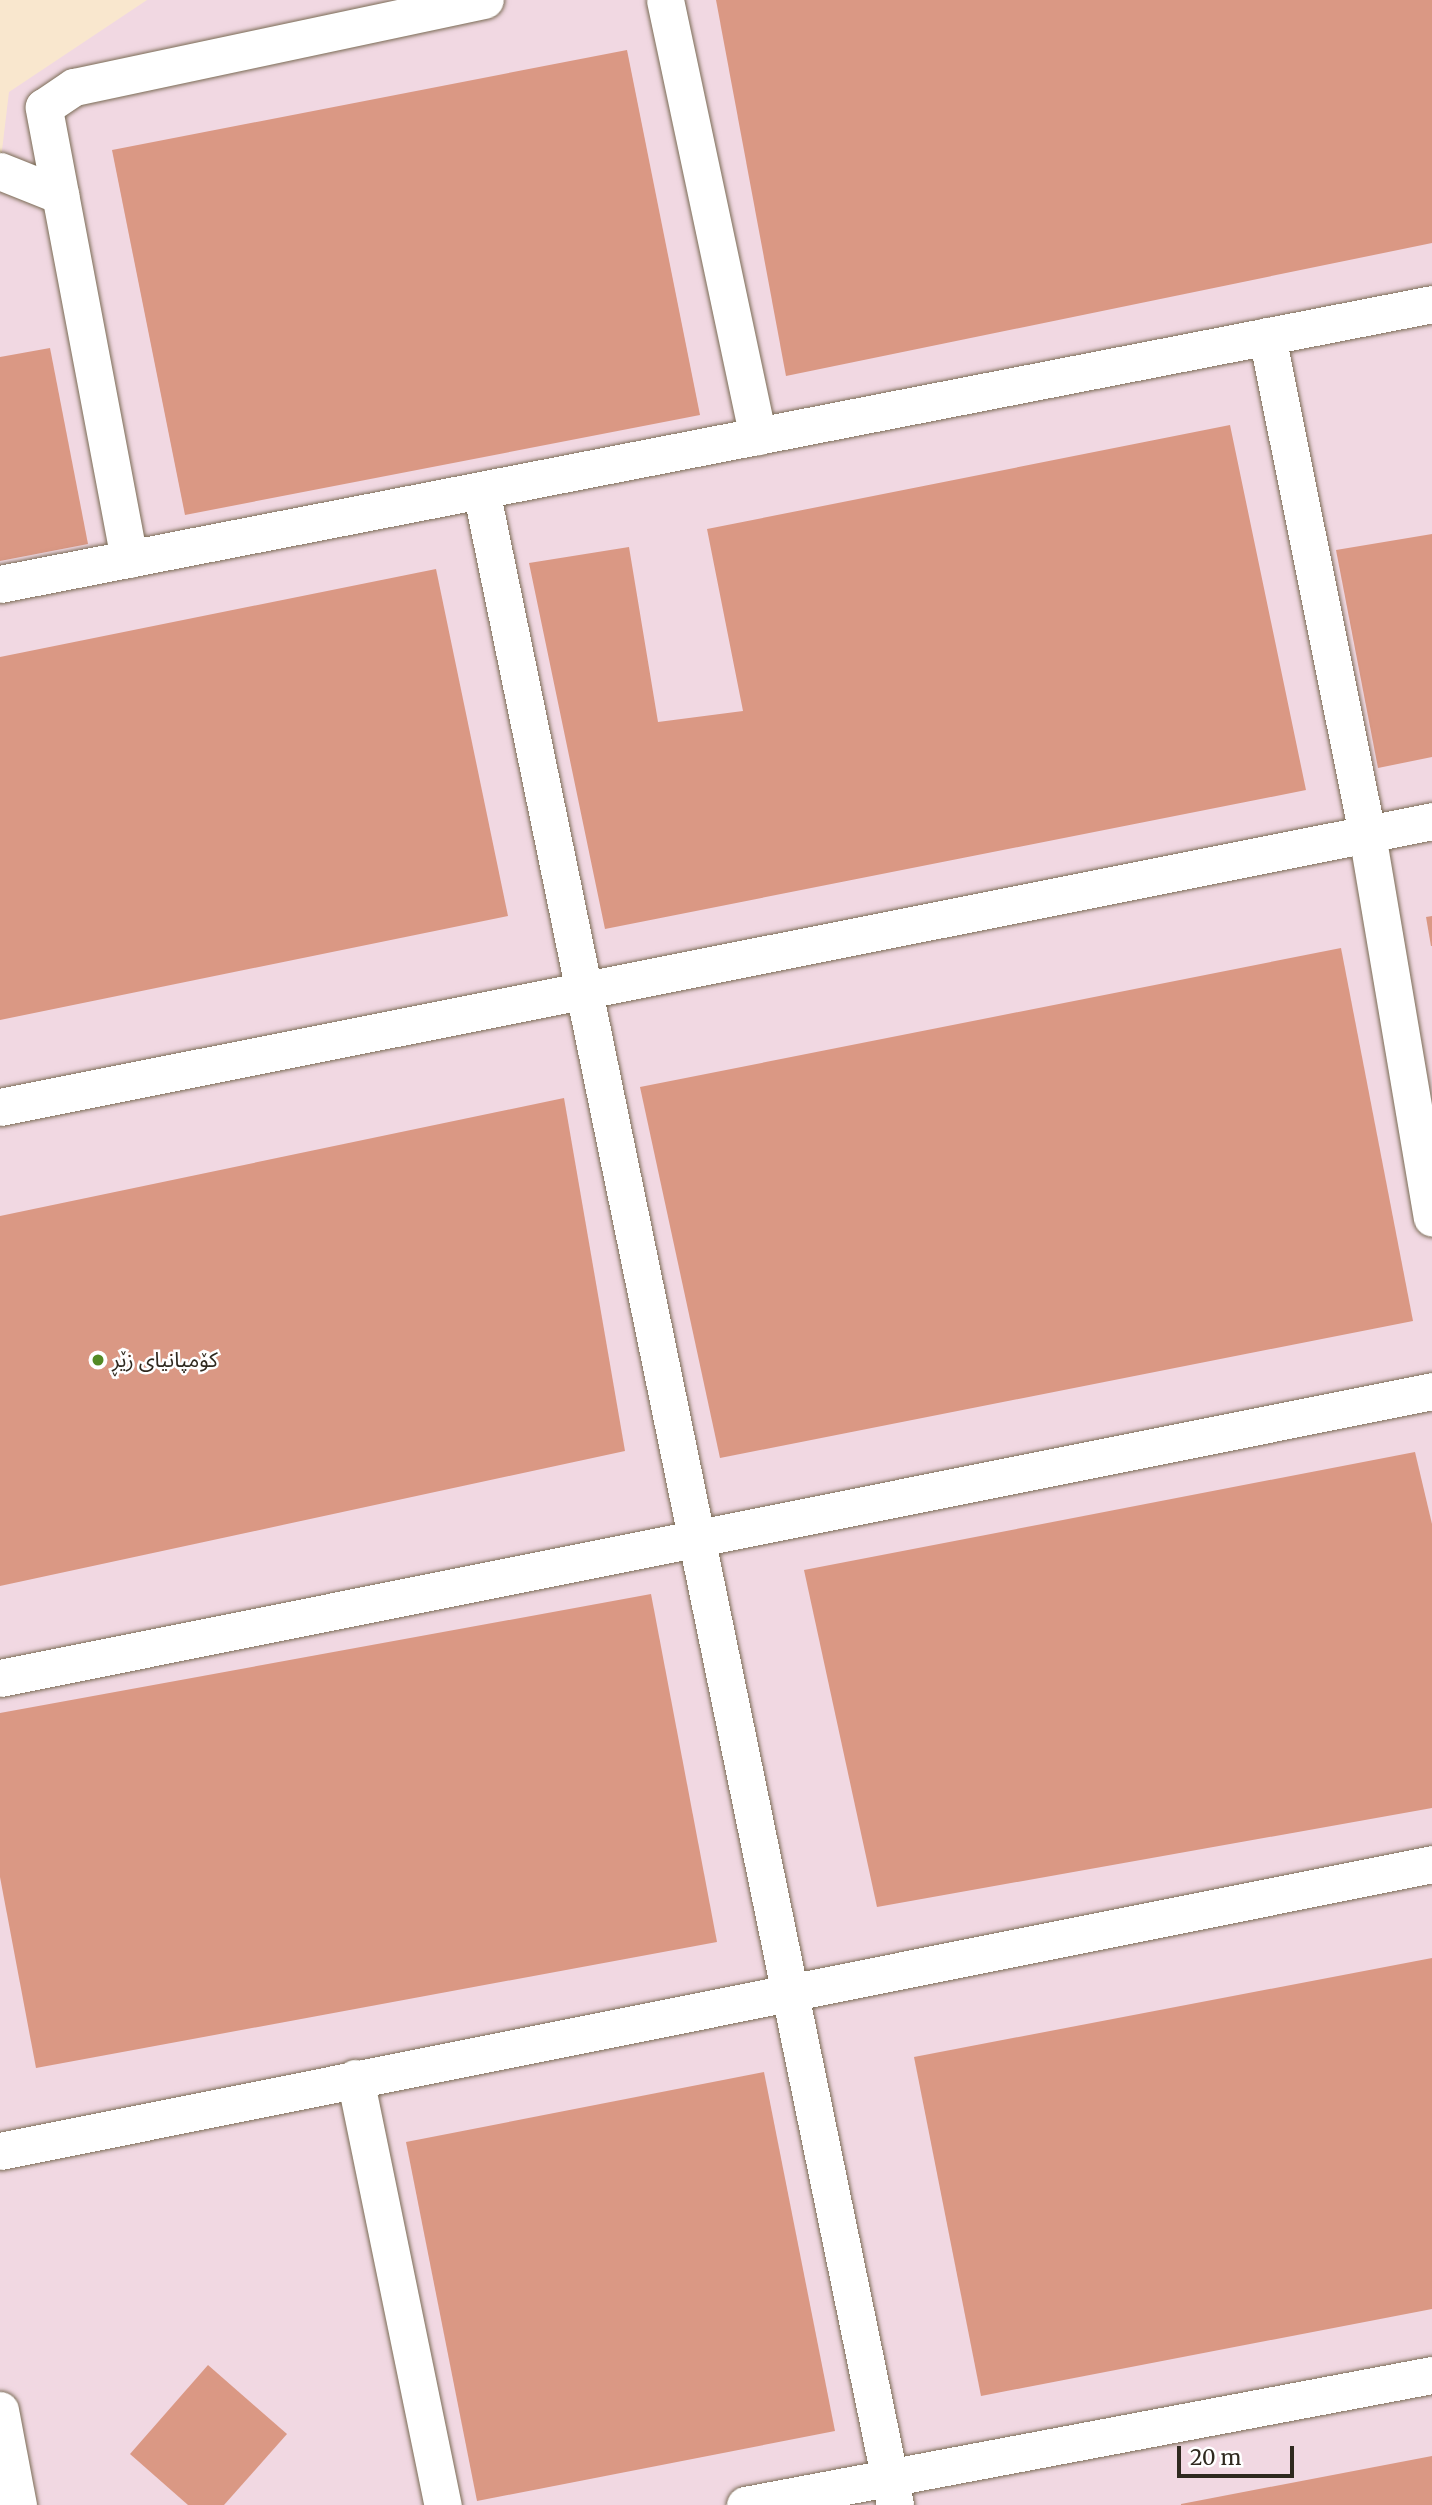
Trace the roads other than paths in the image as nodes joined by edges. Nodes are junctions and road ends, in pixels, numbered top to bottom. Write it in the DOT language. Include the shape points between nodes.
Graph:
graph roads {
  1 [pos="485,0"];
  2 [pos="665,0"];
  3 [pos="0,171"];
  4 [pos="60,195"];
  5 [pos="1432,304"];
  6 [pos="1267,336"];
  7 [pos="758,436"];
  8 [pos="481,490"];
  9 [pos="129,559"];
  10 [pos="0,584"];
  11 [pos="1432,821"];
  12 [pos="1367,834"];
  13 [pos="584,990"];
  14 [pos="0,1107"];
  15 [pos="1432,1218"];
  16 [pos="1432,1391"];
  17 [pos="696,1540"];
  18 [pos="0,1678"];
  19 [pos="1432,1864"];
  20 [pos="789,1990"];
  21 [pos="355,2078"];
  22 [pos="0,2151"];
  23 [pos="1432,2375"];
  24 [pos="0,2410"];
  25 [pos="892,2492"];
  26 [pos="19,2505"];
  27 [pos="443,2505"];
  28 [pos="745,2505"];
  1 -- 4 [label="lane" via="75,87 44,107"];
  2 -- 7 [label="lane"];
  3 -- 4 [label="lane"];
  4 -- 9 [label="lane"];
  5 -- 6 [label="lane"];
  6 -- 7 [label="lane"];
  6 -- 12 [label="lane"];
  7 -- 8 [label="lane"];
  8 -- 9 [label="lane"];
  8 -- 13 [label="lane"];
  9 -- 10 [label="lane"];
  11 -- 12 [label="lane"];
  12 -- 13 [label="lane"];
  12 -- 15 [label="lane"];
  13 -- 14 [label="lane"];
  13 -- 17 [label="lane"];
  16 -- 17 [label="lane"];
  17 -- 18 [label="lane"];
  17 -- 20 [label="lane"];
  19 -- 20 [label="lane"];
  20 -- 21 [label="lane"];
  20 -- 25 [label="lane"];
  21 -- 22 [label="lane"];
  21 -- 27 [label="lane"];
  23 -- 25 [label="lane"];
  24 -- 26 [label="lane"];
  25 -- 28 [label="lane"];
}
